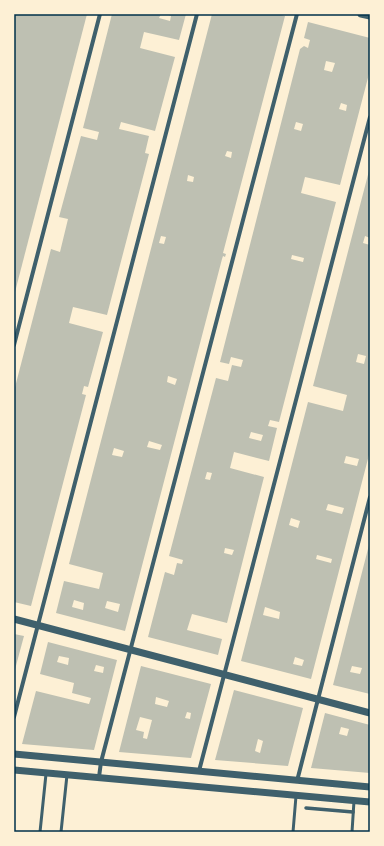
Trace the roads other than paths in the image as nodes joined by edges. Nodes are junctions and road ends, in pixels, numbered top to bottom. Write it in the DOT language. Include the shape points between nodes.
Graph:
graph roads {
  1 [pos="100,14"];
  2 [pos="198,14"];
  3 [pos="297,14"];
  4 [pos="361,14"];
  5 [pos="370,16"];
  6 [pos="370,116"];
  7 [pos="14,344"];
  8 [pos="370,497"];
  9 [pos="14,619"];
  10 [pos="38,626"];
  11 [pos="130,650"];
  12 [pos="223,674"];
  13 [pos="318,700"];
  14 [pos="370,713"];
  15 [pos="14,717"];
  16 [pos="14,754"];
  17 [pos="101,762"];
  18 [pos="14,770"];
  19 [pos="199,771"];
  20 [pos="46,773"];
  21 [pos="67,775"];
  22 [pos="98,777"];
  23 [pos="297,781"];
  24 [pos="370,787"];
  25 [pos="296,796"];
  26 [pos="354,801"];
  27 [pos="370,802"];
  28 [pos="306,808"];
  29 [pos="353,812"];
  30 [pos="40,832"];
  31 [pos="61,832"];
  32 [pos="292,832"];
  33 [pos="352,832"];
  1 -- 7 [label="street"];
  2 -- 10 [label="street"];
  3 -- 11 [label="street"];
  4 -- 5 [label="street"];
  6 -- 12 [label="street"];
  8 -- 13 [label="street"];
  9 -- 10 [label="street"];
  10 -- 11 [label="street"];
  10 -- 15 [label="street"];
  11 -- 12 [label="street"];
  11 -- 17 [label="street"];
  12 -- 13 [label="street"];
  12 -- 19 [label="street"];
  13 -- 14 [label="street"];
  13 -- 23 [label="street"];
  16 -- 17 [label="street"];
  17 -- 19 [label="street"];
  17 -- 22 [label="street"];
  18 -- 20 [label="street"];
  19 -- 23 [label="street"];
  20 -- 21 [label="street"];
  20 -- 30 [label="lane"];
  21 -- 22 [label="street"];
  21 -- 31 [label="lane"];
  22 -- 25 [label="street"];
  23 -- 24 [label="street"];
  25 -- 26 [label="street"];
  25 -- 32 [label="lane"];
  26 -- 27 [label="street"];
  26 -- 29 [label="lane"];
  28 -- 29 [label="street"];
  29 -- 33 [label="lane"];
}
